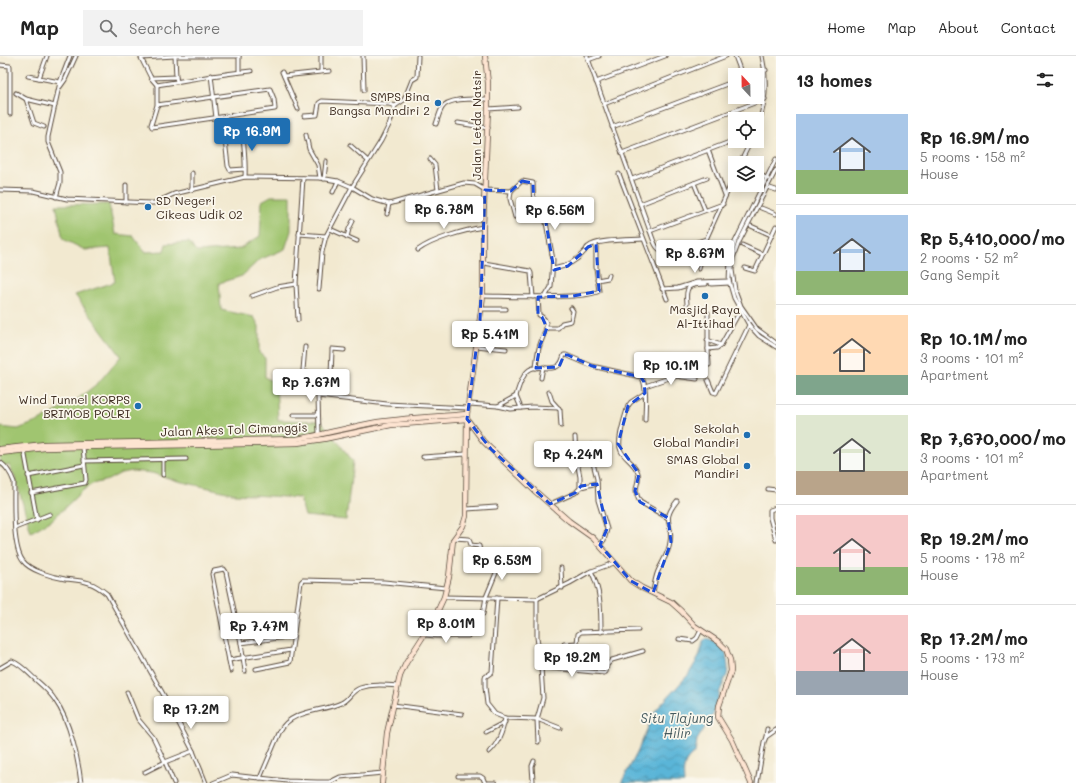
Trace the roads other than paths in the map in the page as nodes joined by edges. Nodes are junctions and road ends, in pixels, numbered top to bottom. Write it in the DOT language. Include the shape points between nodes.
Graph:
graph roads {
  1 [pos="47,56"];
  2 [pos="70,56"];
  3 [pos="76,56"];
  4 [pos="176,56"];
  5 [pos="239,56"];
  6 [pos="321,56"];
  7 [pos="363,56"];
  8 [pos="418,56"];
  9 [pos="485,56"];
  10 [pos="587,56"];
  11 [pos="599,56"];
  12 [pos="665,56"];
  13 [pos="726,56"];
  14 [pos="734,56"];
  15 [pos="762,56"];
  16 [pos="588,60"];
  17 [pos="0,65"];
  18 [pos="739,68"];
  19 [pos="766,70"];
  20 [pos="251,71"];
  21 [pos="321,71"];
  22 [pos="330,71"];
  23 [pos="239,72"];
  24 [pos="282,72"];
  25 [pos="211,75"];
  26 [pos="28,76"];
  27 [pos="284,76"];
  28 [pos="176,77"];
  29 [pos="40,78"];
  30 [pos="151,78"];
  31 [pos="60,82"];
  32 [pos="177,82"];
  33 [pos="596,82"];
  34 [pos="728,84"];
  35 [pos="157,85"];
  36 [pos="60,87"];
  37 [pos="364,90"];
  38 [pos="16,93"];
  39 [pos="213,97"];
  40 [pos="26,99"];
  41 [pos="488,99"];
  42 [pos="765,99"];
  43 [pos="604,104"];
  44 [pos="157,105"];
  45 [pos="55,106"];
  46 [pos="395,106"];
  47 [pos="518,107"];
  48 [pos="488,108"];
  49 [pos="298,109"];
  50 [pos="763,112"];
  51 [pos="10,114"];
  52 [pos="304,116"];
  53 [pos="216,118"];
  54 [pos="458,123"];
  55 [pos="436,124"];
  56 [pos="44,127"];
  57 [pos="488,128"];
  58 [pos="612,128"];
  59 [pos="306,135"];
  60 [pos="728,143"];
  61 [pos="350,145"];
  62 [pos="708,150"];
  63 [pos="622,153"];
  64 [pos="430,159"];
  65 [pos="776,160"];
  66 [pos="326,161"];
  67 [pos="368,161"];
  68 [pos="245,169"];
  69 [pos="776,170"];
  70 [pos="192,173"];
  71 [pos="619,174"];
  72 [pos="764,176"];
  73 [pos="245,177"];
  74 [pos="302,178"];
  75 [pos="320,178"];
  76 [pos="707,178"];
  77 [pos="767,178"];
  78 [pos="324,179"];
  79 [pos="632,179"];
  80 [pos="771,180"];
  81 [pos="338,181"];
  82 [pos="694,183"];
  83 [pos="126,185"];
  84 [pos="352,187"];
  85 [pos="770,188"];
  86 [pos="192,189"];
  87 [pos="728,189"];
  88 [pos="0,190"];
  89 [pos="438,190"];
  90 [pos="485,190"];
  91 [pos="776,190"];
  92 [pos="511,191"];
  93 [pos="333,192"];
  94 [pos="725,196"];
  95 [pos="56,197"];
  96 [pos="126,202"];
  97 [pos="389,204"];
  98 [pos="640,204"];
  99 [pos="723,204"];
  100 [pos="761,208"];
  101 [pos="705,210"];
  102 [pos="387,214"];
  103 [pos="776,214"];
  104 [pos="514,217"];
  105 [pos="354,221"];
  106 [pos="752,226"];
  107 [pos="776,226"];
  108 [pos="484,227"];
  109 [pos="330,230"];
  110 [pos="650,231"];
  111 [pos="299,234"];
  112 [pos="326,236"];
  113 [pos="771,236"];
  114 [pos="347,237"];
  115 [pos="643,239"];
  116 [pos="706,239"];
  117 [pos="357,241"];
  118 [pos="596,244"];
  119 [pos="742,245"];
  120 [pos="418,250"];
  121 [pos="762,254"];
  122 [pos="484,263"];
  123 [pos="745,268"];
  124 [pos="553,269"];
  125 [pos="699,269"];
  126 [pos="609,275"];
  127 [pos="598,280"];
  128 [pos="730,282"];
  129 [pos="296,284"];
  130 [pos="319,289"];
  131 [pos="662,289"];
  132 [pos="252,296"];
  133 [pos="483,296"];
  134 [pos="533,297"];
  135 [pos="538,297"];
  136 [pos="545,297"];
  137 [pos="667,299"];
  138 [pos="687,304"];
  139 [pos="571,308"];
  140 [pos="482,309"];
  141 [pos="506,309"];
  142 [pos="741,309"];
  143 [pos="708,313"];
  144 [pos="298,320"];
  145 [pos="479,325"];
  146 [pos="749,325"];
  147 [pos="506,327"];
  148 [pos="547,328"];
  149 [pos="707,340"];
  150 [pos="776,343"];
  151 [pos="721,345"];
  152 [pos="476,346"];
  153 [pos="305,347"];
  154 [pos="776,347"];
  155 [pos="506,349"];
  156 [pos="344,350"];
  157 [pos="708,350"];
  158 [pos="709,365"];
  159 [pos="536,368"];
  160 [pos="543,368"];
  161 [pos="331,374"];
  162 [pos="345,374"];
  163 [pos="541,378"];
  164 [pos="697,379"];
  165 [pos="708,380"];
  166 [pos="645,386"];
  167 [pos="549,392"];
  168 [pos="645,393"];
  169 [pos="318,396"];
  170 [pos="516,396"];
  171 [pos="330,397"];
  172 [pos="468,406"];
  173 [pos="498,406"];
  174 [pos="521,408"];
  175 [pos="559,408"];
  176 [pos="293,415"];
  177 [pos="318,415"];
  178 [pos="467,417"];
  179 [pos="645,420"];
  180 [pos="561,426"];
  181 [pos="319,436"];
  182 [pos="574,437"];
  183 [pos="83,445"];
  184 [pos="591,445"];
  185 [pos="0,449"];
  186 [pos="24,450"];
  187 [pos="0,453"];
  188 [pos="466,454"];
  189 [pos="424,457"];
  190 [pos="186,459"];
  191 [pos="163,460"];
  192 [pos="0,462"];
  193 [pos="84,463"];
  194 [pos="163,475"];
  195 [pos="28,476"];
  196 [pos="597,483"];
  197 [pos="581,487"];
  198 [pos="768,489"];
  199 [pos="776,490"];
  200 [pos="31,493"];
  201 [pos="677,501"];
  202 [pos="550,504"];
  203 [pos="496,506"];
  204 [pos="776,508"];
  205 [pos="467,509"];
  206 [pos="50,514"];
  207 [pos="668,518"];
  208 [pos="37,520"];
  209 [pos="15,528"];
  210 [pos="775,532"];
  211 [pos="454,538"];
  212 [pos="776,540"];
  213 [pos="600,545"];
  214 [pos="501,553"];
  215 [pos="479,562"];
  216 [pos="614,563"];
  217 [pos="561,568"];
  218 [pos="590,571"];
  219 [pos="446,588"];
  220 [pos="562,588"];
  221 [pos="653,593"];
  222 [pos="444,597"];
  223 [pos="486,597"];
  224 [pos="497,598"];
  225 [pos="537,599"];
  226 [pos="482,614"];
  227 [pos="295,621"];
  228 [pos="238,630"];
  229 [pos="638,630"];
  230 [pos="701,630"];
  231 [pos="224,632"];
  232 [pos="602,632"];
  233 [pos="425,635"];
  234 [pos="293,636"];
  235 [pos="468,636"];
  236 [pos="680,639"];
  237 [pos="241,643"];
  238 [pos="291,650"];
  239 [pos="643,651"];
  240 [pos="538,652"];
  241 [pos="243,658"];
  242 [pos="229,660"];
  243 [pos="541,667"];
  244 [pos="0,668"];
  245 [pos="256,670"];
  246 [pos="231,671"];
  247 [pos="245,671"];
  248 [pos="397,686"];
  249 [pos="128,692"];
  250 [pos="392,705"];
  251 [pos="462,714"];
  252 [pos="538,719"];
  253 [pos="505,720"];
  254 [pos="560,728"];
  255 [pos="767,729"];
  256 [pos="776,730"];
  257 [pos="486,732"];
  258 [pos="766,737"];
  259 [pos="538,742"];
  260 [pos="193,751"];
  261 [pos="489,752"];
  262 [pos="534,761"];
  263 [pos="165,762"];
  264 [pos="145,772"];
  265 [pos="383,773"];
  266 [pos="458,776"];
  267 [pos="260,778"];
  268 [pos="334,782"];
  269 [pos="81,783"];
  270 [pos="174,783"];
  271 [pos="206,783"];
  272 [pos="213,783"];
  273 [pos="382,783"];
  274 [pos="486,783"];
  275 [pos="495,783"];
  276 [pos="531,783"];
  277 [pos="751,783"];
  278 [pos="757,783"];
  1 -- 29 [label="street"];
  2 -- 31 [label="street"];
  3 -- 36 [label="street"];
  4 -- 5 [label="street"];
  4 -- 28 [label="street"];
  4 -- 30 [label="street" via="141,58"];
  5 -- 23 [label="street"];
  6 -- 21 [label="street"];
  7 -- 37 [label="street"];
  8 -- 46 [label="street" via="417,77 412,80 404,100"];
  9 -- 41 [label="main road, Jalan Letda Natsir"];
  10 -- 16 [label="street"];
  11 -- 16 [label="street"];
  12 -- 33 [label="street"];
  13 -- 43 [label="street"];
  14 -- 18 [label="street"];
  15 -- 19 [label="street"];
  16 -- 33 [label="street"];
  17 -- 51 [label="street" via="10,66"];
  19 -- 42 [label="street"];
  20 -- 23 [label="street"];
  21 -- 22 [label="street"];
  21 -- 27 [label="street"];
  23 -- 25 [label="street"];
  24 -- 27 [label="street"];
  25 -- 32 [label="street"];
  25 -- 39 [label="street"];
  26 -- 29 [label="street"];
  27 -- 49 [label="street"];
  28 -- 30 [label="street"];
  28 -- 32 [label="street"];
  29 -- 31 [label="street"];
  30 -- 35 [label="street"];
  31 -- 36 [label="street"];
  32 -- 35 [label="street"];
  33 -- 43 [label="street"];
  34 -- 58 [label="street"];
  35 -- 44 [label="street"];
  36 -- 45 [label="street"];
  38 -- 40 [label="street"];
  39 -- 44 [label="street"];
  39 -- 53 [label="street"];
  39 -- 53 [label="street" via="270,89 274,99 275,109"];
  40 -- 45 [label="street"];
  40 -- 56 [label="street" via="34,123"];
  41 -- 48 [label="main road, Jalan Letda Natsir"];
  41 -- 55 [label="street" via="452,101 445,104"];
  42 -- 50 [label="street"];
  42 -- 63 [label="street"];
  43 -- 58 [label="street"];
  44 -- 53 [label="street" via="152,127"];
  45 -- 95 [label="street" via="48,142 60,172"];
  46 -- 52 [label="street" via="322,101 319,103 317,115"];
  46 -- 67 [label="street" via="390,123"];
  47 -- 48 [label="street"];
  48 -- 57 [label="main road, Jalan Letda Natsir"];
  54 -- 57 [label="street"];
  57 -- 90 [label="main road, Jalan Letda Natsir"];
  58 -- 63 [label="street"];
  59 -- 75 [label="street" via="309,149 318,165"];
  60 -- 62 [label="street"];
  61 -- 67 [label="street"];
  62 -- 79 [label="street"];
  62 -- 94 [label="street"];
  63 -- 79 [label="street"];
  64 -- 89 [label="street" via="435,165"];
  65 -- 77 [label="street"];
  66 -- 78 [label="street"];
  67 -- 84 [label="street"];
  68 -- 68 [label="street" via="242,128 229,127 224,131 228,166 230,170"];
  68 -- 73 [label="street"];
  69 -- 80 [label="street"];
  70 -- 86 [label="street"];
  71 -- 115 [label="street"];
  72 -- 77 [label="street"];
  73 -- 74 [label="street"];
  73 -- 86 [label="street"];
  74 -- 75 [label="street"];
  74 -- 111 [label="street"];
  75 -- 78 [label="street"];
  76 -- 82 [label="street"];
  77 -- 80 [label="street"];
  77 -- 128 [label="street" via="735,242 730,259"];
  78 -- 81 [label="street"];
  79 -- 98 [label="street"];
  80 -- 142 [label="street" via="733,258 735,290"];
  81 -- 84 [label="street"];
  81 -- 93 [label="street"];
  82 -- 98 [label="street"];
  82 -- 101 [label="street"];
  83 -- 96 [label="street"];
  84 -- 97 [label="street" via="372,199"];
  84 -- 109 [label="street"];
  85 -- 91 [label="street"];
  86 -- 96 [label="street" via="154,203"];
  87 -- 94 [label="street"];
  88 -- 95 [label="street" via="33,191"];
  89 -- 90 [label="street" via="471,183"];
  89 -- 97 [label="street"];
  90 -- 92 [label="street"];
  90 -- 108 [label="main road, Jalan Letda Natsir"];
  92 -- 104 [label="street"];
  92 -- 124 [label="street" via="522,181 533,183 534,208 545,217"];
  94 -- 99 [label="street"];
  95 -- 96 [label="street"];
  97 -- 102 [label="street"];
  98 -- 110 [label="street"];
  99 -- 101 [label="street"];
  99 -- 116 [label="street"];
  100 -- 103 [label="street"];
  101 -- 110 [label="street"];
  105 -- 114 [label="street"];
  106 -- 113 [label="street"];
  107 -- 113 [label="street"];
  108 -- 120 [label="street" via="426,244"];
  108 -- 122 [label="main road, Jalan Letda Natsir"];
  109 -- 112 [label="street"];
  109 -- 114 [label="street"];
  110 -- 116 [label="street" via="662,252"];
  111 -- 112 [label="street"];
  111 -- 129 [label="street"];
  112 -- 130 [label="street"];
  113 -- 121 [label="street"];
  114 -- 117 [label="street"];
  115 -- 118 [label="street"];
  115 -- 131 [label="street"];
  116 -- 125 [label="street"];
  118 -- 124 [label="street" via="588,247 568,266"];
  118 -- 127 [label="street"];
  119 -- 121 [label="street"];
  121 -- 123 [label="street" via="755,271"];
  122 -- 133 [label="main road, Jalan Letda Natsir"];
  122 -- 134 [label="street" via="530,271"];
  124 -- 136 [label="street" via="551,287"];
  126 -- 127 [label="street" via="608,278"];
  127 -- 136 [label="street" via="599,291 596,294"];
  128 -- 131 [label="street" via="697,282 678,288"];
  128 -- 138 [label="street" via="690,286 686,293"];
  128 -- 142 [label="street" via="734,298"];
  129 -- 132 [label="street"];
  129 -- 144 [label="street"];
  131 -- 137 [label="street"];
  133 -- 134 [label="street"];
  133 -- 140 [label="main road, Jalan Letda Natsir"];
  134 -- 135 [label="street"];
  135 -- 136 [label="street"];
  135 -- 148 [label="street" via="539,315"];
  139 -- 148 [label="street" via="571,321 562,323 558,328"];
  140 -- 141 [label="street"];
  140 -- 145 [label="main road, Jalan Letda Natsir"];
  142 -- 146 [label="street"];
  142 -- 150 [label="street" via="757,329"];
  142 -- 151 [label="street"];
  143 -- 149 [label="street"];
  145 -- 147 [label="street"];
  145 -- 152 [label="main road, Jalan Letda Natsir"];
  146 -- 154 [label="street" via="759,336"];
  146 -- 165 [label="street" via="716,394"];
  148 -- 159 [label="street" via="540,345"];
  149 -- 151 [label="street"];
  149 -- 157 [label="street"];
  151 -- 157 [label="street"];
  152 -- 155 [label="street"];
  152 -- 172 [label="main road, Jalan Letda Natsir"];
  153 -- 169 [label="street" via="303,370 317,376"];
  156 -- 161 [label="street" via="332,350"];
  157 -- 158 [label="street"];
  159 -- 160 [label="street"];
  159 -- 170 [label="street" via="529,370"];
  160 -- 163 [label="street"];
  160 -- 166 [label="street" via="557,367 564,355 568,355 592,366 641,377"];
  161 -- 162 [label="street"];
  161 -- 171 [label="street"];
  164 -- 166 [label="street" via="675,376"];
  166 -- 168 [label="street"];
  167 -- 175 [label="street" via="552,401"];
  168 -- 179 [label="street"];
  168 -- 207 [label="street" via="628,406 618,444 621,452 639,474 635,491 640,502"];
  169 -- 171 [label="street"];
  169 -- 177 [label="street"];
  170 -- 173 [label="street"];
  170 -- 174 [label="street"];
  171 -- 172 [label="street" via="387,404"];
  172 -- 173 [label="street"];
  172 -- 178 [label="main road, Jalan Letda Natsir"];
  173 -- 174 [label="street"];
  174 -- 175 [label="street"];
  175 -- 180 [label="street"];
  176 -- 177 [label="street"];
  177 -- 181 [label="street"];
  178 -- 181 [label="main road, Jalan Akes Tol Cimanggis" via="400,419 371,423"];
  178 -- 183 [label="main road" via="391,425 297,443"];
  178 -- 188 [label="main road, Jalan Letda Natsir"];
  178 -- 202 [label="main road" via="483,441"];
  181 -- 183 [label="main road, Jalan Akes Tol Cimanggis" via="296,439"];
  182 -- 197 [label="street"];
  183 -- 185 [label="main road, Jalan Akes Tol Cimanggis" via="45,444"];
  183 -- 186 [label="main road"];
  183 -- 193 [label="street"];
  184 -- 196 [label="street"];
  186 -- 187 [label="main road"];
  186 -- 195 [label="street"];
  188 -- 189 [label="street"];
  188 -- 205 [label="main road, Jalan Letda Natsir"];
  190 -- 191 [label="street"];
  191 -- 193 [label="street"];
  191 -- 194 [label="street"];
  192 -- 209 [label="street" via="11,474 14,482"];
  193 -- 195 [label="street"];
  193 -- 200 [label="street" via="85,483"];
  195 -- 200 [label="street"];
  196 -- 197 [label="street"];
  196 -- 213 [label="street" via="599,502 607,529"];
  197 -- 202 [label="street" via="575,493"];
  198 -- 199 [label="street"];
  200 -- 208 [label="street"];
  201 -- 207 [label="street"];
  202 -- 213 [label="main road"];
  203 -- 205 [label="street"];
  204 -- 210 [label="street" via="769,511"];
  205 -- 211 [label="main road, Jalan Letda Natsir" via="463,526"];
  206 -- 208 [label="street"];
  207 -- 221 [label="street" via="670,542"];
  208 -- 209 [label="street"];
  209 -- 260 [label="street" via="17,547 25,563 55,577 92,583 107,594"];
  210 -- 212 [label="street"];
  211 -- 215 [label="street" via="470,539 471,545 479,546"];
  211 -- 219 [label="main road"];
  213 -- 216 [label="main road"];
  214 -- 223 [label="street" via="495,555 496,573"];
  216 -- 218 [label="street"];
  216 -- 221 [label="main road" via="636,584"];
  217 -- 220 [label="street"];
  218 -- 220 [label="street"];
  218 -- 232 [label="street" via="600,602"];
  219 -- 222 [label="main road"];
  219 -- 227 [label="street" via="384,582 305,579 301,582"];
  220 -- 225 [label="street"];
  221 -- 230 [label="main road" via="677,607"];
  222 -- 223 [label="street"];
  222 -- 233 [label="main road"];
  223 -- 224 [label="street"];
  223 -- 226 [label="street"];
  224 -- 225 [label="street"];
  224 -- 253 [label="street" via="492,672 485,677 486,696 487,704 494,713"];
  225 -- 240 [label="street"];
  227 -- 228 [label="street"];
  227 -- 234 [label="street"];
  228 -- 231 [label="street"];
  228 -- 231 [label="street" via="224,569 212,574"];
  228 -- 237 [label="street"];
  229 -- 232 [label="street"];
  230 -- 236 [label="street" via="693,641"];
  230 -- 277 [label="main road" via="723,645 729,656 730,676 720,700 718,713"];
  231 -- 242 [label="street"];
  232 -- 240 [label="street" via="581,632 578,634 577,643 564,644 560,650"];
  233 -- 235 [label="street"];
  233 -- 248 [label="main road" via="403,668"];
  234 -- 237 [label="street"];
  234 -- 238 [label="street"];
  237 -- 241 [label="street"];
  238 -- 241 [label="street"];
  238 -- 245 [label="street" via="289,663"];
  239 -- 243 [label="street" via="612,660 604,673"];
  240 -- 243 [label="street"];
  241 -- 242 [label="street"];
  241 -- 247 [label="street"];
  242 -- 246 [label="street"];
  243 -- 252 [label="street" via="543,698"];
  244 -- 269 [label="street" via="12,661 19,664 56,701 73,741"];
  248 -- 250 [label="main road"];
  248 -- 267 [label="street" via="376,685 361,688 353,691 341,703 291,718 280,731"];
  249 -- 263 [label="street" via="138,719 153,737"];
  250 -- 251 [label="street"];
  250 -- 265 [label="main road"];
  252 -- 253 [label="street"];
  252 -- 254 [label="street"];
  252 -- 259 [label="street"];
  253 -- 257 [label="street"];
  253 -- 261 [label="street" via="501,737"];
  255 -- 258 [label="street"];
  256 -- 258 [label="street"];
  258 -- 278 [label="street"];
  260 -- 263 [label="street"];
  260 -- 271 [label="street"];
  262 -- 276 [label="street"];
  263 -- 264 [label="street"];
  263 -- 270 [label="street"];
  265 -- 268 [label="street" via="340,777"];
  265 -- 273 [label="main road"];
  266 -- 274 [label="street" via="480,776"];
  267 -- 268 [label="street"];
  267 -- 272 [label="street" via="232,775"];
  274 -- 275 [label="street"];
}
